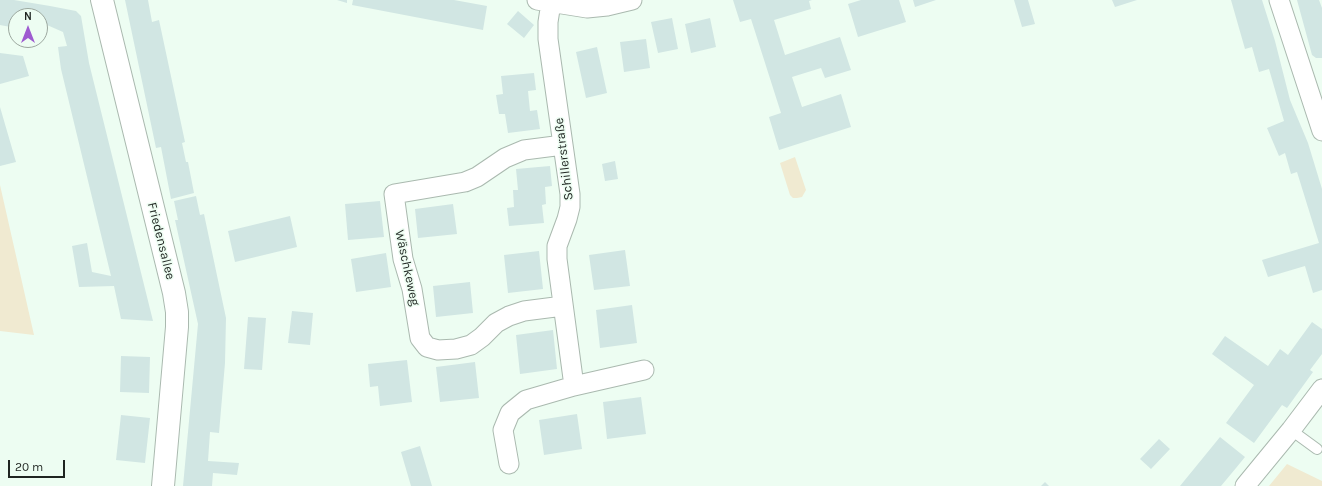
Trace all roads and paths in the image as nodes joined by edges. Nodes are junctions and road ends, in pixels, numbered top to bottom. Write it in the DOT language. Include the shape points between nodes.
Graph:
graph roads {
  1 [pos="102,0"];
  2 [pos="632,0"];
  3 [pos="1279,0"];
  4 [pos="544,1"];
  5 [pos="1318,100"];
  6 [pos="1322,131"];
  7 [pos="563,144"];
  8 [pos="563,306"];
  9 [pos="644,370"];
  10 [pos="574,386"];
  11 [pos="1322,389"];
  12 [pos="1291,430"];
  13 [pos="1317,449"];
  14 [pos="509,464"];
  15 [pos="163,486"];
  16 [pos="1245,486"];
  1 -- 15 [label="street, Friedensallee" via="177,312"];
  2 -- 4 [label="street" via="587,8"];
  3 -- 5 [label="street"];
  4 -- 7 [label="street, Schillerstraße"];
  5 -- 6 [label="street"];
  7 -- 8 [label="street, Schillerstraße" via="570,194 567,219 557,246"];
  7 -- 8 [label="street, Wäschkeweg" via="524,150 505,158 465,182 394,194 403,259 412,289 420,338 427,347 438,350 471,345 496,323 509,316"];
  8 -- 10 [label="street, Schillerstraße"];
  9 -- 10 [label="street"];
  10 -- 14 [label="street" via="526,400 510,413 503,430"];
  11 -- 12 [label="street"];
  12 -- 13 [label="lane"];
  12 -- 16 [label="street"];
}
